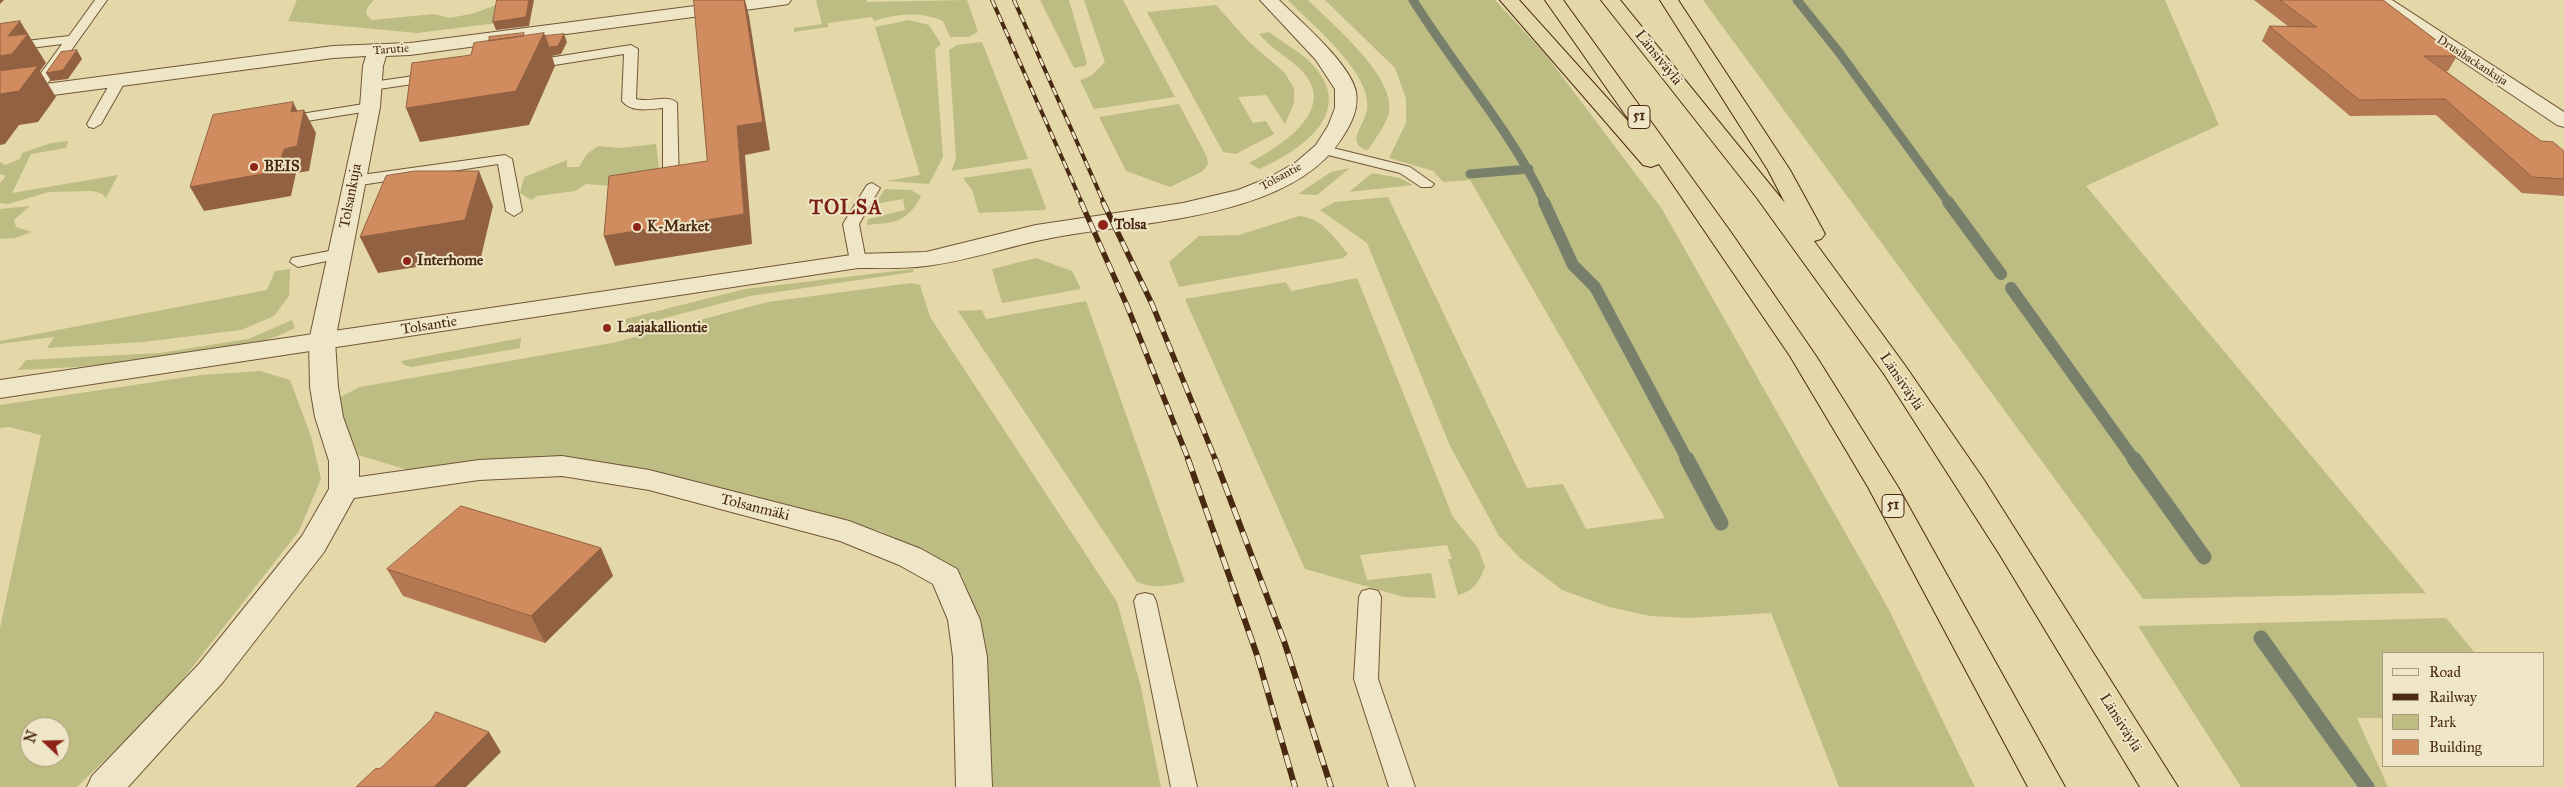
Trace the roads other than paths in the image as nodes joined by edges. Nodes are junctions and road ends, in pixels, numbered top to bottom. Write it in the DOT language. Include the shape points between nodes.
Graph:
graph roads {
  1 [pos="101,0"];
  2 [pos="782,0"];
  3 [pos="1269,0"];
  4 [pos="1509,0"];
  5 [pos="1554,0"];
  6 [pos="1610,0"];
  7 [pos="1668,0"];
  8 [pos="2380,0"];
  9 [pos="73,39"];
  10 [pos="0,48"];
  11 [pos="378,51"];
  12 [pos="513,67"];
  13 [pos="448,76"];
  14 [pos="119,80"];
  15 [pos="35,91"];
  16 [pos="0,96"];
  17 [pos="371,96"];
  18 [pos="2564,121"];
  19 [pos="94,124"];
  20 [pos="264,124"];
  21 [pos="1324,150"];
  22 [pos="354,181"];
  23 [pos="1426,184"];
  24 [pos="671,186"];
  25 [pos="872,188"];
  26 [pos="514,211"];
  27 [pos="1722,236"];
  28 [pos="340,254"];
  29 [pos="858,261"];
  30 [pos="298,262"];
  31 [pos="1855,313"];
  32 [pos="322,341"];
  33 [pos="0,389"];
  34 [pos="344,489"];
  35 [pos="1370,597"];
  36 [pos="1145,602"];
  37 [pos="105,787"];
  38 [pos="974,787"];
  39 [pos="1184,787"];
  40 [pos="1402,787"];
  41 [pos="2047,787"];
  42 [pos="2160,787"];
  1 -- 9 [label="lane"];
  2 -- 11 [label="street, Tarutie"];
  3 -- 21 [label="street, Tolsantie" via="1332,67 1345,89 1345,112 1334,138"];
  4 -- 27 [label="highway"];
  5 -- 27 [label="highway, 51"];
  6 -- 31 [label="highway, Länsiväylä" via="1750,172"];
  7 -- 31 [label="highway" via="1780,170"];
  8 -- 18 [label="street, Drusibackankuja"];
  9 -- 10 [label="lane"];
  9 -- 15 [label="lane"];
  11 -- 14 [label="street, Tarutie" via="334,52"];
  11 -- 17 [label="street, Tolsankuja"];
  12 -- 24 [label="lane" via="631,49 630,101 642,106 670,103"];
  13 -- 17 [label="lane"];
  14 -- 15 [label="street, Tarutie"];
  14 -- 19 [label="lane"];
  15 -- 16 [label="street, Tarutie"];
  17 -- 20 [label="lane"];
  17 -- 22 [label="street, Tolsankuja"];
  21 -- 23 [label="lane" via="1405,170"];
  21 -- 29 [label="street, Tolsantie" via="1291,174 1245,195 1162,214 1053,230 926,259"];
  22 -- 26 [label="lane" via="505,159"];
  22 -- 28 [label="street, Tolsankuja"];
  25 -- 29 [label="lane" via="851,224"];
  27 -- 41 [label="highway, 51" via="1803,356 1883,487"];
  28 -- 30 [label="lane"];
  28 -- 32 [label="street, Tolsankuja"];
  29 -- 32 [label="street, Tolsantie"];
  31 -- 42 [label="highway, Länsiväylä" via="1970,484"];
  32 -- 33 [label="street, Tolsantie"];
  32 -- 34 [label="street, Tolsankuja" via="324,387 329,417 344,461"];
  34 -- 37 [label="street" via="313,544 211,673"];
  34 -- 38 [label="street, Tolsanmäki" via="479,470 562,466 649,480 850,532 910,557 946,577 964,620 970,657"];
  35 -- 40 [label="lane" via="1366,679"];
  36 -- 39 [label="lane"];
}
